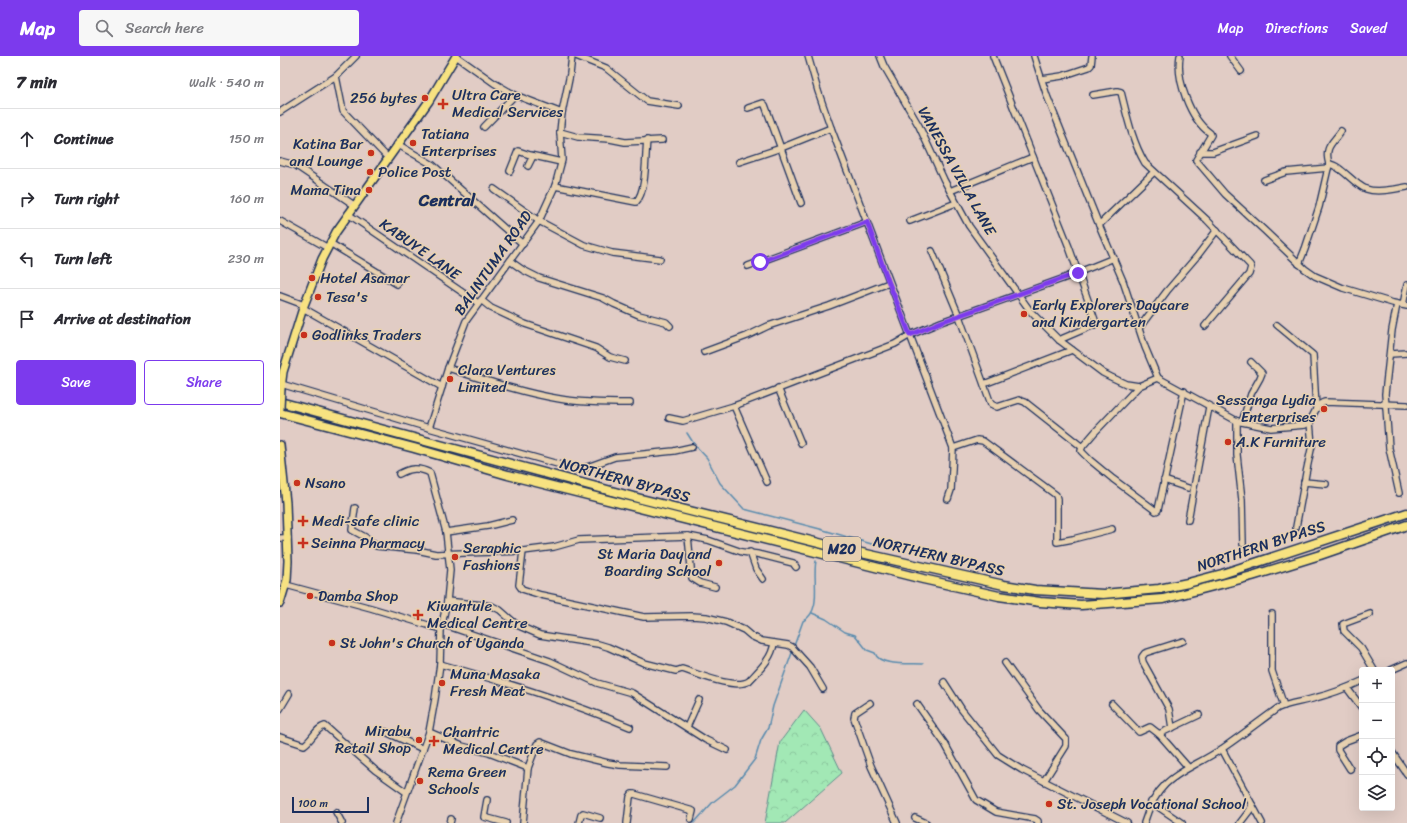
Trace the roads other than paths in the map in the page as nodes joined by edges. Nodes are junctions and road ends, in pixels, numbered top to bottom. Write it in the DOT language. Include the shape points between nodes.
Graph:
graph roads {
  1 [pos="356,56"];
  2 [pos="456,56"];
  3 [pos="572,56"];
  4 [pos="576,56"];
  5 [pos="808,56"];
  6 [pos="880,56"];
  7 [pos="993,56"];
  8 [pos="1034,56"];
  9 [pos="1092,56"];
  10 [pos="1180,56"];
  11 [pos="1230,56"];
  12 [pos="1241,71"];
  13 [pos="336,76"];
  14 [pos="1042,79"];
  15 [pos="515,94"];
  16 [pos="1093,95"];
  17 [pos="679,106"];
  18 [pos="748,108"];
  19 [pos="280,112"];
  20 [pos="562,113"];
  21 [pos="484,127"];
  22 [pos="831,128"];
  23 [pos="1341,131"];
  24 [pos="560,132"];
  25 [pos="1257,136"];
  26 [pos="646,140"];
  27 [pos="662,140"];
  28 [pos="397,144"];
  29 [pos="781,148"];
  30 [pos="1200,152"];
  31 [pos="533,156"];
  32 [pos="1033,157"];
  33 [pos="388,158"];
  34 [pos="280,161"];
  35 [pos="561,162"];
  36 [pos="739,162"];
  37 [pos="528,166"];
  38 [pos="1329,166"];
  39 [pos="510,171"];
  40 [pos="1154,172"];
  41 [pos="1264,180"];
  42 [pos="555,186"];
  43 [pos="1407,187"];
  44 [pos="494,189"];
  45 [pos="950,191"];
  46 [pos="801,203"];
  47 [pos="956,203"];
  48 [pos="354,206"];
  49 [pos="348,214"];
  50 [pos="280,221"];
  51 [pos="539,221"];
  52 [pos="910,221"];
  53 [pos="867,222"];
  54 [pos="1099,225"];
  55 [pos="1217,230"];
  56 [pos="523,244"];
  57 [pos="329,245"];
  58 [pos="932,251"];
  59 [pos="1114,258"];
  60 [pos="660,259"];
  61 [pos="510,261"];
  62 [pos="1298,264"];
  63 [pos="748,266"];
  64 [pos="1078,273"];
  65 [pos="889,283"];
  66 [pos="398,284"];
  67 [pos="1407,285"];
  68 [pos="1018,294"];
  69 [pos="280,296"];
  70 [pos="479,302"];
  71 [pos="1402,305"];
  72 [pos="304,307"];
  73 [pos="959,316"];
  74 [pos="670,326"];
  75 [pos="1205,326"];
  76 [pos="1277,326"];
  77 [pos="1139,328"];
  78 [pos="910,335"];
  79 [pos="1059,340"];
  80 [pos="1072,350"];
  81 [pos="704,352"];
  82 [pos="1407,353"];
  83 [pos="1390,354"];
  84 [pos="625,361"];
  85 [pos="1250,362"];
  86 [pos="448,368"];
  87 [pos="281,372"];
  88 [pos="1158,378"];
  89 [pos="984,384"];
  90 [pos="281,386"];
  91 [pos="1139,386"];
  92 [pos="442,387"];
  93 [pos="778,388"];
  94 [pos="1184,391"];
  95 [pos="280,402"];
  96 [pos="630,403"];
  97 [pos="1386,404"];
  98 [pos="1407,405"];
  99 [pos="734,406"];
  100 [pos="1209,407"];
  101 [pos="280,408"];
  102 [pos="1316,408"];
  103 [pos="280,413"];
  104 [pos="669,418"];
  105 [pos="1239,422"];
  106 [pos="1310,422"];
  107 [pos="429,428"];
  108 [pos="801,443"];
  109 [pos="280,445"];
  110 [pos="1082,447"];
  111 [pos="692,448"];
  112 [pos="953,448"];
  113 [pos="280,450"];
  114 [pos="281,470"];
  115 [pos="399,474"];
  116 [pos="1164,480"];
  117 [pos="767,482"];
  118 [pos="1304,482"];
  119 [pos="1326,484"];
  120 [pos="1188,488"];
  121 [pos="1399,493"];
  122 [pos="948,499"];
  123 [pos="355,508"];
  124 [pos="1407,513"];
  125 [pos="512,520"];
  126 [pos="1188,520"];
  127 [pos="1407,525"];
  128 [pos="1296,527"];
  129 [pos="1112,529"];
  130 [pos="446,532"];
  131 [pos="688,536"];
  132 [pos="284,538"];
  133 [pos="1243,544"];
  134 [pos="523,551"];
  135 [pos="750,552"];
  136 [pos="448,553"];
  137 [pos="796,567"];
  138 [pos="763,579"];
  139 [pos="715,587"];
  140 [pos="284,588"];
  141 [pos="447,601"];
  142 [pos="280,603"];
  143 [pos="1272,614"];
  144 [pos="1370,614"];
  145 [pos="442,627"];
  146 [pos="1183,641"];
  147 [pos="774,643"];
  148 [pos="1005,663"];
  149 [pos="1407,663"];
  150 [pos="440,664"];
  151 [pos="1372,667"];
  152 [pos="1395,668"];
  153 [pos="944,682"];
  154 [pos="1359,682"];
  155 [pos="1348,688"];
  156 [pos="823,689"];
  157 [pos="289,694"];
  158 [pos="699,700"];
  159 [pos="870,703"];
  160 [pos="917,704"];
  161 [pos="1112,704"];
  162 [pos="1359,704"];
  163 [pos="1284,706"];
  164 [pos="280,710"];
  165 [pos="1199,715"];
  166 [pos="630,727"];
  167 [pos="686,727"];
  168 [pos="1172,728"];
  169 [pos="386,732"];
  170 [pos="428,732"];
  171 [pos="1159,734"];
  172 [pos="1359,736"];
  173 [pos="280,737"];
  174 [pos="423,749"];
  175 [pos="1222,749"];
  176 [pos="727,750"];
  177 [pos="1395,756"];
  178 [pos="667,767"];
  179 [pos="528,768"];
  180 [pos="1188,768"];
  181 [pos="1350,769"];
  182 [pos="1407,774"];
  183 [pos="1044,781"];
  184 [pos="406,792"];
  185 [pos="487,800"];
  186 [pos="1152,802"];
  187 [pos="1252,805"];
  188 [pos="336,812"];
  189 [pos="600,818"];
  190 [pos="915,818"];
  191 [pos="691,819"];
  192 [pos="342,823"];
  193 [pos="396,823"];
  194 [pos="506,823"];
  195 [pos="523,823"];
  196 [pos="579,823"];
  197 [pos="627,823"];
  198 [pos="897,823"];
  199 [pos="926,823"];
  200 [pos="1038,823"];
  201 [pos="1127,823"];
  202 [pos="1144,823"];
  203 [pos="1182,823"];
  204 [pos="1240,823"];
  205 [pos="1262,823"];
  1 -- 13 [label="street"];
  2 -- 15 [label="street" via="494,83"];
  2 -- 28 [label="main road" via="429,101"];
  3 -- 20 [label="street, BALINTUMA ROAD"];
  4 -- 17 [label="street" via="606,68 647,101"];
  5 -- 22 [label="street"];
  6 -- 45 [label="street, VANESSA VILLA LANE" via="919,126"];
  7 -- 32 [label="street"];
  8 -- 14 [label="street"];
  9 -- 14 [label="street" via="1089,67 1062,76"];
  10 -- 30 [label="street" via="1181,82 1186,100 1201,126 1211,135"];
  11 -- 12 [label="street"];
  13 -- 19 [label="street"];
  13 -- 33 [label="street" via="344,111"];
  14 -- 54 [label="street"];
  15 -- 20 [label="street"];
  15 -- 21 [label="street"];
  16 -- 40 [label="street" via="1121,92 1131,133 1145,163"];
  18 -- 29 [label="street" via="760,103 765,105"];
  20 -- 24 [label="street, BALINTUMA ROAD"];
  22 -- 29 [label="street"];
  22 -- 53 [label="street"];
  23 -- 38 [label="street" via="1328,149"];
  24 -- 26 [label="street" via="578,137 625,142"];
  24 -- 35 [label="street, BALINTUMA ROAD"];
  25 -- 30 [label="street" via="1213,152"];
  26 -- 27 [label="street"];
  26 -- 42 [label="street" via="643,186 636,202"];
  28 -- 33 [label="main road"];
  28 -- 56 [label="street" via="433,166"];
  29 -- 36 [label="street"];
  29 -- 46 [label="street"];
  30 -- 62 [label="street" via="1196,160 1208,176"];
  31 -- 35 [label="street"];
  31 -- 37 [label="street"];
  31 -- 39 [label="street" via="518,151"];
  32 -- 45 [label="street"];
  32 -- 64 [label="street"];
  33 -- 48 [label="main road"];
  34 -- 48 [label="street" via="295,165"];
  35 -- 42 [label="street, BALINTUMA ROAD"];
  38 -- 41 [label="street" via="1286,172"];
  38 -- 43 [label="street" via="1334,164 1367,189"];
  38 -- 62 [label="street" via="1319,207"];
  40 -- 54 [label="street"];
  40 -- 55 [label="street"];
  42 -- 51 [label="street, BALINTUMA ROAD"];
  44 -- 51 [label="street"];
  45 -- 47 [label="street, VANESSA VILLA LANE"];
  47 -- 52 [label="street"];
  47 -- 68 [label="street, VANESSA VILLA LANE" via="969,226"];
  48 -- 49 [label="main road"];
  49 -- 57 [label="main road"];
  49 -- 70 [label="street, KABUYE LANE"];
  50 -- 57 [label="street"];
  51 -- 56 [label="street, BALINTUMA ROAD"];
  51 -- 60 [label="street" via="584,245 612,253"];
  53 -- 63 [label="street"];
  53 -- 65 [label="street"];
  54 -- 59 [label="street"];
  55 -- 75 [label="street" via="1252,267 1249,274"];
  55 -- 77 [label="street"];
  56 -- 61 [label="street, BALINTUMA ROAD"];
  57 -- 66 [label="street"];
  57 -- 72 [label="main road"];
  58 -- 73 [label="street"];
  59 -- 64 [label="street"];
  59 -- 77 [label="street"];
  61 -- 70 [label="street, BALINTUMA ROAD"];
  61 -- 74 [label="street" via="539,278 603,298 639,315 666,322"];
  62 -- 71 [label="street" via="1315,276 1343,288"];
  64 -- 68 [label="street"];
  64 -- 79 [label="street" via="1095,324"];
  65 -- 78 [label="street"];
  65 -- 81 [label="street"];
  67 -- 71 [label="street"];
  68 -- 73 [label="street"];
  68 -- 79 [label="street, VANESSA VILLA LANE"];
  69 -- 72 [label="street"];
  70 -- 84 [label="street, KABUYE LANE" via="526,324 596,348 610,357"];
  70 -- 86 [label="street, BALINTUMA ROAD" via="466,321"];
  71 -- 83 [label="street" via="1392,330"];
  72 -- 87 [label="main road"];
  72 -- 92 [label="street"];
  73 -- 78 [label="street"];
  73 -- 89 [label="street"];
  76 -- 102 [label="street" via="1313,355"];
  77 -- 88 [label="street"];
  78 -- 93 [label="street" via="877,351"];
  78 -- 112 [label="street"];
  79 -- 80 [label="street, VANESSA VILLA LANE"];
  80 -- 89 [label="street"];
  80 -- 91 [label="street, VANESSA VILLA LANE" via="1111,377 1126,384"];
  82 -- 83 [label="street"];
  83 -- 97 [label="street"];
  85 -- 105 [label="street" via="1262,373"];
  86 -- 92 [label="street, BALINTUMA ROAD"];
  86 -- 96 [label="street" via="560,399"];
  87 -- 90 [label="main road"];
  88 -- 91 [label="street"];
  88 -- 94 [label="street"];
  89 -- 110 [label="street" via="992,406 1019,400 1025,402"];
  90 -- 101 [label="main road, bridge"];
  90 -- 107 [label="street"];
  91 -- 110 [label="street"];
  92 -- 107 [label="street, BALINTUMA ROAD"];
  93 -- 99 [label="street"];
  93 -- 108 [label="street"];
  94 -- 100 [label="street"];
  94 -- 116 [label="street"];
  95 -- 124 [label="highway, NORTHERN BYPASS / M20" via="657,503 850,551 1035,590 1103,594 1159,589 1188,583"];
  97 -- 98 [label="street"];
  97 -- 102 [label="street" via="1325,402"];
  97 -- 121 [label="street" via="1389,448"];
  99 -- 104 [label="street" via="683,421"];
  99 -- 117 [label="street"];
  100 -- 105 [label="street"];
  100 -- 126 [label="street"];
  102 -- 106 [label="street"];
  103 -- 127 [label="highway, NORTHERN BYPASS / M20" via="508,475 923,579 999,596 1040,602 1081,605 1163,599 1252,576"];
  105 -- 106 [label="street" via="1271,428 1301,426"];
  105 -- 133 [label="street" via="1237,455"];
  106 -- 118 [label="street" via="1312,445"];
  107 -- 111 [label="street" via="579,470 615,457"];
  109 -- 113 [label="main road"];
  110 -- 116 [label="street" via="1082,452 1090,460 1155,511 1158,510"];
  112 -- 122 [label="street" via="951,490"];
  112 -- 129 [label="street" via="983,440 1056,495 1057,542"];
  113 -- 114 [label="main road"];
  114 -- 132 [label="main road"];
  115 -- 130 [label="street" via="415,468 430,473"];
  116 -- 120 [label="street"];
  118 -- 119 [label="street"];
  118 -- 128 [label="street"];
  123 -- 136 [label="street" via="352,530 376,546 436,554"];
  125 -- 130 [label="street"];
  130 -- 136 [label="street"];
  131 -- 134 [label="street" via="580,540"];
  131 -- 135 [label="street"];
  131 -- 139 [label="street" via="692,578"];
  132 -- 140 [label="main road" via="288,561"];
  134 -- 136 [label="street"];
  134 -- 147 [label="street" via="519,585 524,590 644,617 706,617 726,622 762,641"];
  135 -- 137 [label="street" via="793,563"];
  135 -- 138 [label="street"];
  136 -- 141 [label="street" via="450,570"];
  140 -- 142 [label="main road"];
  140 -- 145 [label="street"];
  141 -- 145 [label="street"];
  141 -- 147 [label="street" via="492,606 517,625 540,635 598,644 644,662 676,671 682,669 732,684 747,683 768,658"];
  143 -- 163 [label="street" via="1272,671"];
  144 -- 151 [label="street" via="1343,624 1344,632 1361,648"];
  145 -- 150 [label="street"];
  145 -- 167 [label="street" via="550,661 597,683 632,693"];
  146 -- 168 [label="street" via="1142,656 1169,709"];
  147 -- 156 [label="street" via="792,647 810,667"];
  148 -- 183 [label="street" via="1039,710 1066,739 1066,746"];
  149 -- 152 [label="street"];
  150 -- 166 [label="street" via="532,690"];
  150 -- 170 [label="street"];
  153 -- 183 [label="street" via="962,710 996,752 1012,765"];
  154 -- 155 [label="street"];
  155 -- 162 [label="street"];
  155 -- 163 [label="street"];
  157 -- 164 [label="street"];
  158 -- 167 [label="street"];
  159 -- 198 [label="street" via="855,714 854,718 871,766"];
  160 -- 200 [label="street" via="945,744 976,800 996,812 1035,819"];
  161 -- 171 [label="street" via="1139,732 1150,727"];
  163 -- 175 [label="street"];
  165 -- 168 [label="street"];
  167 -- 176 [label="street"];
  168 -- 171 [label="street"];
  169 -- 174 [label="street"];
  170 -- 174 [label="street"];
  170 -- 179 [label="street"];
  171 -- 180 [label="street"];
  172 -- 181 [label="street" via="1338,746"];
  173 -- 184 [label="street" via="304,745 325,726 375,770"];
  174 -- 184 [label="street"];
  175 -- 180 [label="street"];
  175 -- 187 [label="street"];
  177 -- 182 [label="street"];
  178 -- 179 [label="street" via="608,763 571,754 540,742"];
  179 -- 195 [label="street"];
  180 -- 186 [label="street" via="1165,784"];
  183 -- 201 [label="street"];
  184 -- 193 [label="street"];
  185 -- 194 [label="street" via="484,816"];
  186 -- 202 [label="street"];
  186 -- 203 [label="street"];
  187 -- 204 [label="street"];
  187 -- 205 [label="street"];
  188 -- 192 [label="street"];
  189 -- 196 [label="street" via="583,813"];
  190 -- 199 [label="street"];
  191 -- 197 [label="street" via="693,811 632,794"];
}
